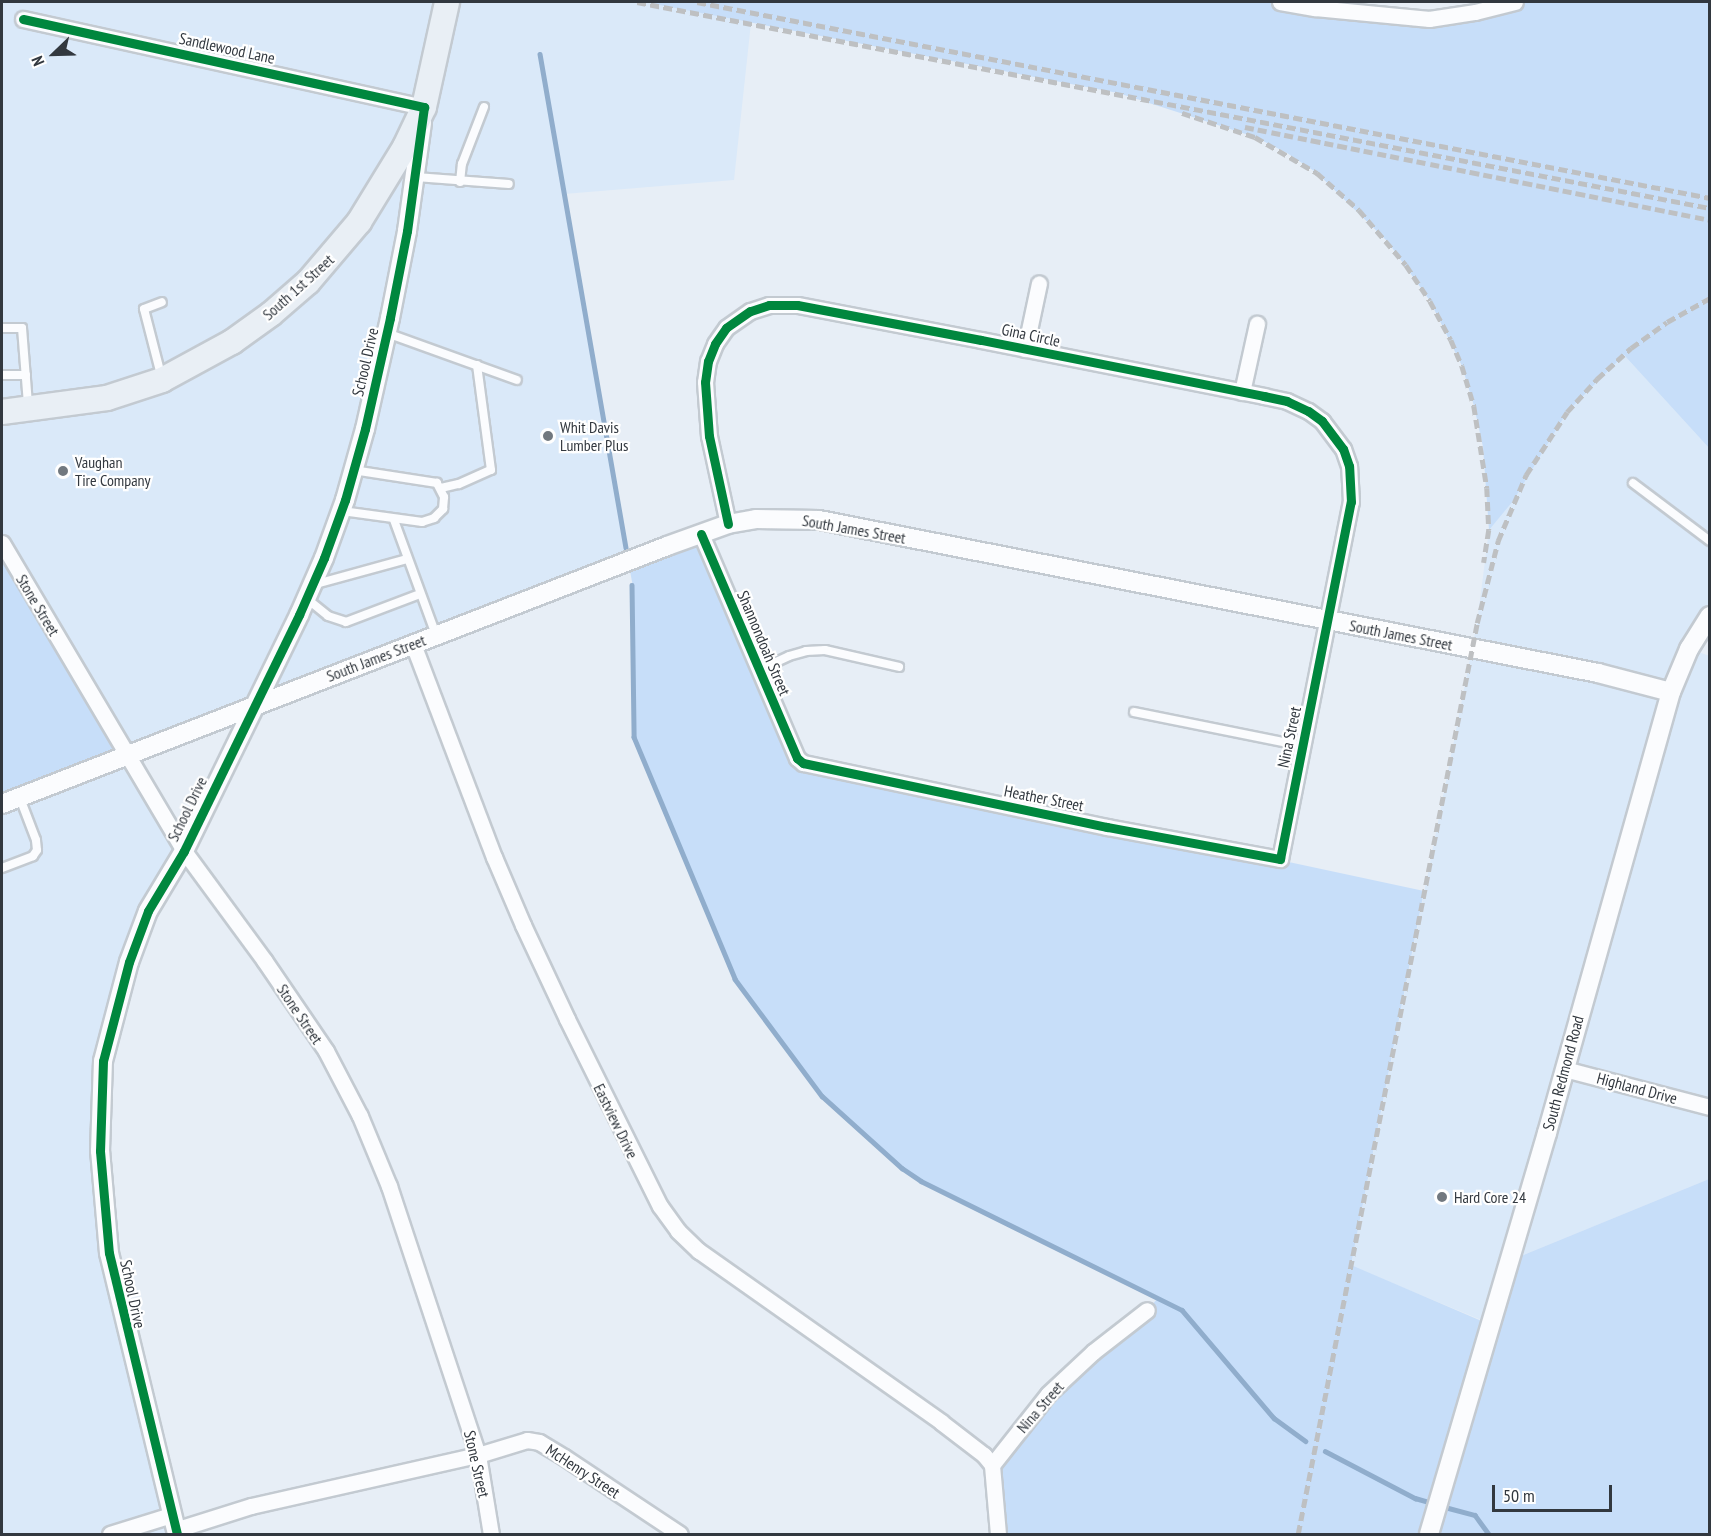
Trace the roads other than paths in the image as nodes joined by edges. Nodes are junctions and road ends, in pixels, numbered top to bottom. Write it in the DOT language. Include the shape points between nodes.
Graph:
graph roads {
  1 [pos="447,2"];
  2 [pos="1280,2"];
  3 [pos="1515,2"];
  4 [pos="23,19"];
  5 [pos="424,107"];
  6 [pos="484,107"];
  7 [pos="414,177"];
  8 [pos="459,182"];
  9 [pos="509,184"];
  10 [pos="1039,283"];
  11 [pos="162,302"];
  12 [pos="1257,324"];
  13 [pos="2,328"];
  14 [pos="387,333"];
  15 [pos="1025,349"];
  16 [pos="477,365"];
  17 [pos="2,375"];
  18 [pos="26,375"];
  19 [pos="162,380"];
  20 [pos="518,380"];
  21 [pos="1242,392"];
  22 [pos="29,410"];
  23 [pos="2,412"];
  24 [pos="354,470"];
  25 [pos="1633,483"];
  26 [pos="441,488"];
  27 [pos="341,511"];
  28 [pos="394,520"];
  29 [pos="728,524"];
  30 [pos="701,534"];
  31 [pos="1710,541"];
  32 [pos="2,543"];
  33 [pos="407,559"];
  34 [pos="309,592"];
  35 [pos="420,594"];
  36 [pos="1710,616"];
  37 [pos="1326,621"];
  38 [pos="436,635"];
  39 [pos="413,644"];
  40 [pos="899,667"];
  41 [pos="759,670"];
  42 [pos="1671,692"];
  43 [pos="255,705"];
  44 [pos="1134,712"];
  45 [pos="1303,746"];
  46 [pos="127,757"];
  47 [pos="803,763"];
  48 [pos="20,798"];
  49 [pos="2,804"];
  50 [pos="184,851"];
  51 [pos="1280,859"];
  52 [pos="2,868"];
  53 [pos="1564,1069"];
  54 [pos="1710,1107"];
  55 [pos="1147,1310"];
  56 [pos="478,1455"];
  57 [pos="992,1464"];
  58 [pos="174,1526"];
  59 [pos="1431,1527"];
  60 [pos="110,1534"];
  61 [pos="491,1534"];
  62 [pos="680,1534"];
  63 [pos="998,1534"];
  1 -- 5 [label="main road, South 1st Street"];
  2 -- 3 [label="street" via="1429,19"];
  4 -- 5 [label="street, Sandlewood Lane"];
  5 -- 7 [label="street, School Drive"];
  5 -- 19 [label="main road, South 1st Street" via="384,185 341,247 271,314 232,342"];
  6 -- 8 [label="lane"];
  7 -- 8 [label="lane"];
  7 -- 14 [label="street, School Drive"];
  8 -- 9 [label="lane"];
  10 -- 15 [label="street"];
  11 -- 19 [label="lane" via="144,309"];
  12 -- 21 [label="street"];
  13 -- 18 [label="lane" via="22,328"];
  14 -- 16 [label="lane"];
  14 -- 24 [label="street, School Drive"];
  15 -- 21 [label="street, Gina Circle"];
  15 -- 29 [label="street, Gina Circle" via="797,305 769,305 735,320 715,344 705,382 709,436"];
  16 -- 20 [label="lane"];
  16 -- 26 [label="lane" via="491,470"];
  17 -- 18 [label="lane"];
  18 -- 22 [label="lane"];
  19 -- 22 [label="main road, South 1st Street" via="107,398"];
  21 -- 37 [label="street, Gina Circle" via="1287,401 1308,411 1322,421 1342,449 1350,475 1351,502"];
  22 -- 23 [label="main road, South 1st Street"];
  24 -- 26 [label="lane" via="430,481"];
  24 -- 27 [label="street, School Drive"];
  25 -- 31 [label="lane"];
  26 -- 28 [label="lane" via="443,509 434,518 422,522"];
  27 -- 28 [label="lane"];
  27 -- 34 [label="street, School Drive"];
  28 -- 33 [label="lane"];
  29 -- 30 [label="street, South James Street"];
  29 -- 37 [label="street, South James Street" via="756,519 819,520"];
  30 -- 38 [label="street, South James Street"];
  30 -- 41 [label="street, Shannondoah Street"];
  32 -- 46 [label="street, Stone Street"];
  33 -- 34 [label="lane"];
  33 -- 35 [label="lane"];
  34 -- 35 [label="lane" via="328,616 346,622"];
  34 -- 43 [label="street, School Drive"];
  35 -- 38 [label="lane"];
  36 -- 42 [label="street, South Redmond Road" via="1689,649"];
  37 -- 42 [label="street, South James Street" via="1598,673"];
  37 -- 45 [label="street, Nina Street"];
  38 -- 39 [label="street, South James Street"];
  39 -- 43 [label="street, South James Street"];
  39 -- 57 [label="street, Eastview Drive" via="523,925 666,1215 699,1251 941,1422"];
  40 -- 41 [label="lane" via="825,650 789,656"];
  41 -- 47 [label="street, Shannondoah Street" via="797,758"];
  42 -- 53 [label="street, South Redmond Road"];
  43 -- 46 [label="street, South James Street"];
  43 -- 50 [label="street, School Drive"];
  44 -- 45 [label="lane"];
  45 -- 51 [label="street, Nina Street"];
  46 -- 48 [label="street, South James Street"];
  46 -- 50 [label="street, Stone Street"];
  47 -- 51 [label="street, Heather Street"];
  48 -- 49 [label="street, South James Street"];
  48 -- 52 [label="lane" via="37,850 33,856"];
  50 -- 56 [label="street, Stone Street" via="326,1051 371,1138"];
  50 -- 58 [label="street, School Drive" via="148,911 108,1037 100,1151 109,1253"];
  53 -- 54 [label="street, Highland Drive"];
  53 -- 59 [label="street, South Redmond Road"];
  55 -- 57 [label="street, Nina Street" via="1048,1394"];
  56 -- 58 [label="street, McHenry Street"];
  56 -- 61 [label="street, Stone Street"];
  56 -- 62 [label="street, McHenry Street" via="527,1440 538,1442"];
  57 -- 63 [label="street"];
  58 -- 60 [label="street, McHenry Street"];
}
